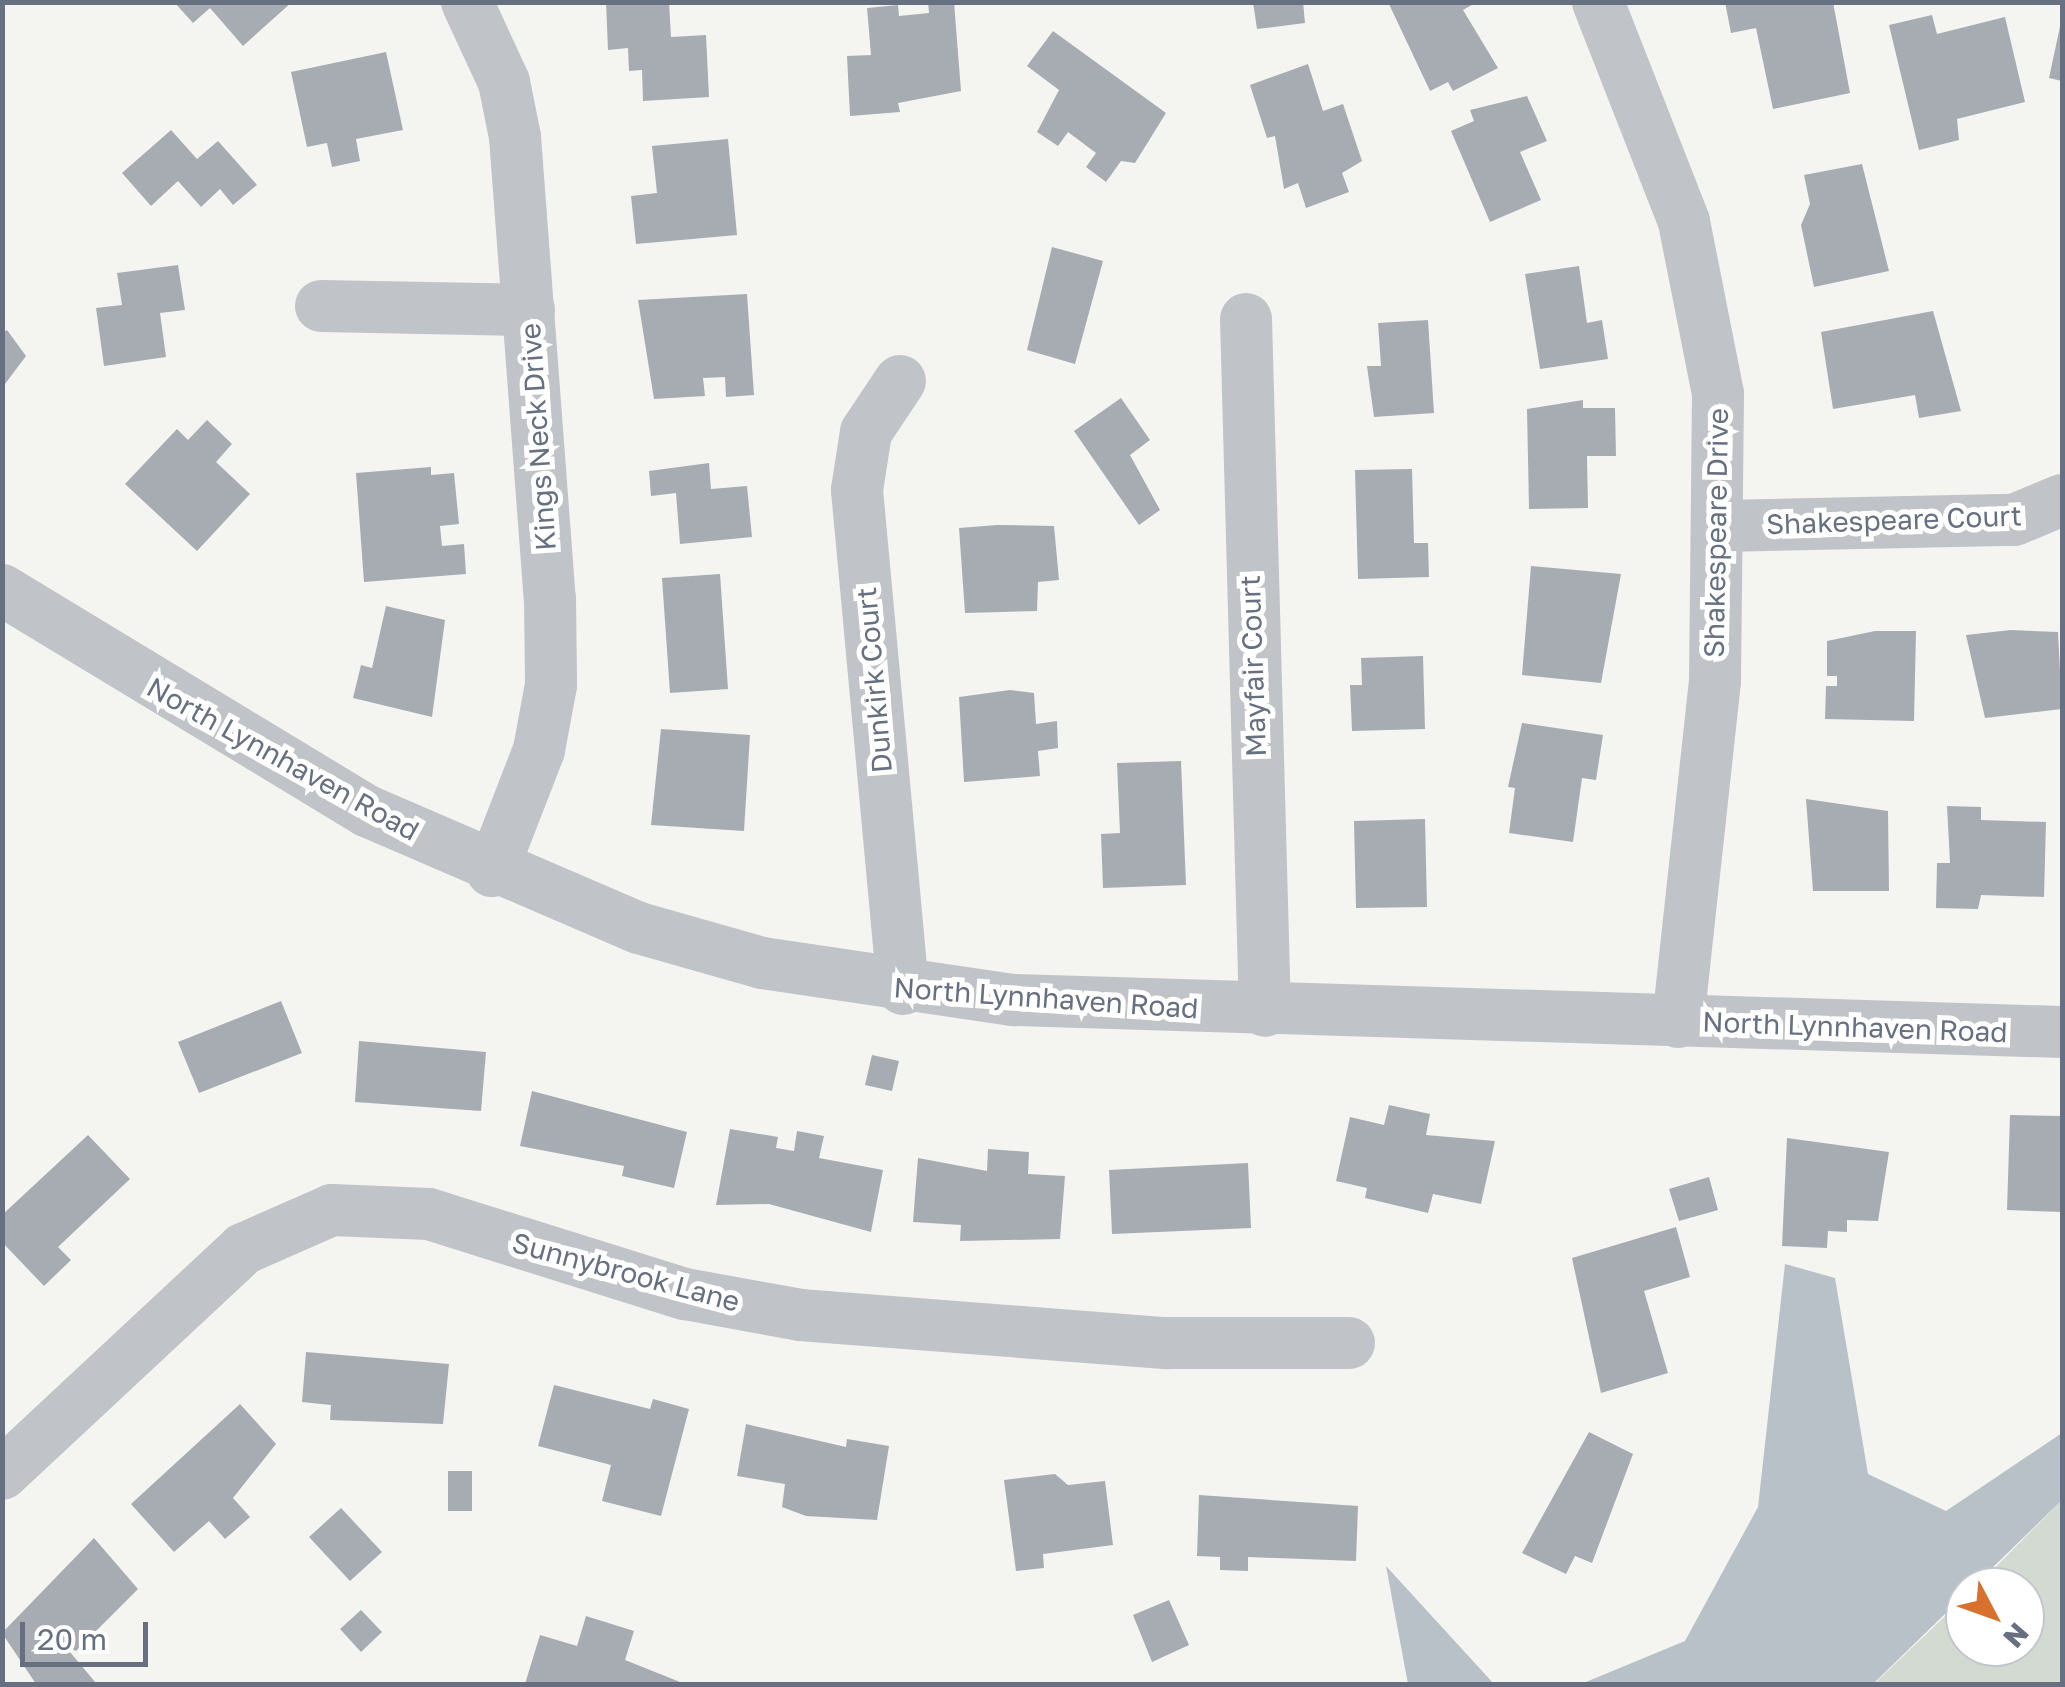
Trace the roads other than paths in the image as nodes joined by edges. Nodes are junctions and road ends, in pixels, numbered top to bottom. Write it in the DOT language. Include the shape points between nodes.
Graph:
graph roads {
  1 [pos="467,2"];
  2 [pos="1598,2"];
  3 [pos="321,306"];
  4 [pos="528,310"];
  5 [pos="1246,320"];
  6 [pos="900,381"];
  7 [pos="2062,500"];
  8 [pos="1722,526"];
  9 [pos="2,590"];
  10 [pos="492,871"];
  11 [pos="903,989"];
  12 [pos="1266,1012"];
  13 [pos="1678,1022"];
  14 [pos="2062,1032"];
  15 [pos="1349,1343"];
  16 [pos="2,1474"];
  1 -- 4 [label="street, Kings Neck Drive" via="508,100"];
  2 -- 8 [label="street, Shakespeare Drive" via="1684,222 1718,394"];
  3 -- 4 [label="street"];
  4 -- 10 [label="street, Kings Neck Drive" via="551,686 528,788"];
  5 -- 12 [label="street, Mayfair Court"];
  6 -- 11 [label="street, Dunkirk Court" via="866,432 857,490"];
  7 -- 8 [label="street, Shakespeare Court" via="2014,520"];
  8 -- 13 [label="street, Shakespeare Drive"];
  9 -- 10 [label="street, North Lynnhaven Road" via="229,735"];
  10 -- 11 [label="street, North Lynnhaven Road" via="639,928"];
  11 -- 12 [label="street, North Lynnhaven Road"];
  12 -- 13 [label="street, North Lynnhaven Road"];
  13 -- 14 [label="street, North Lynnhaven Road"];
  15 -- 16 [label="street, Sunnybrook Lane" via="1168,1342 800,1316 685,1294 429,1214 332,1210 243,1249"];
}
